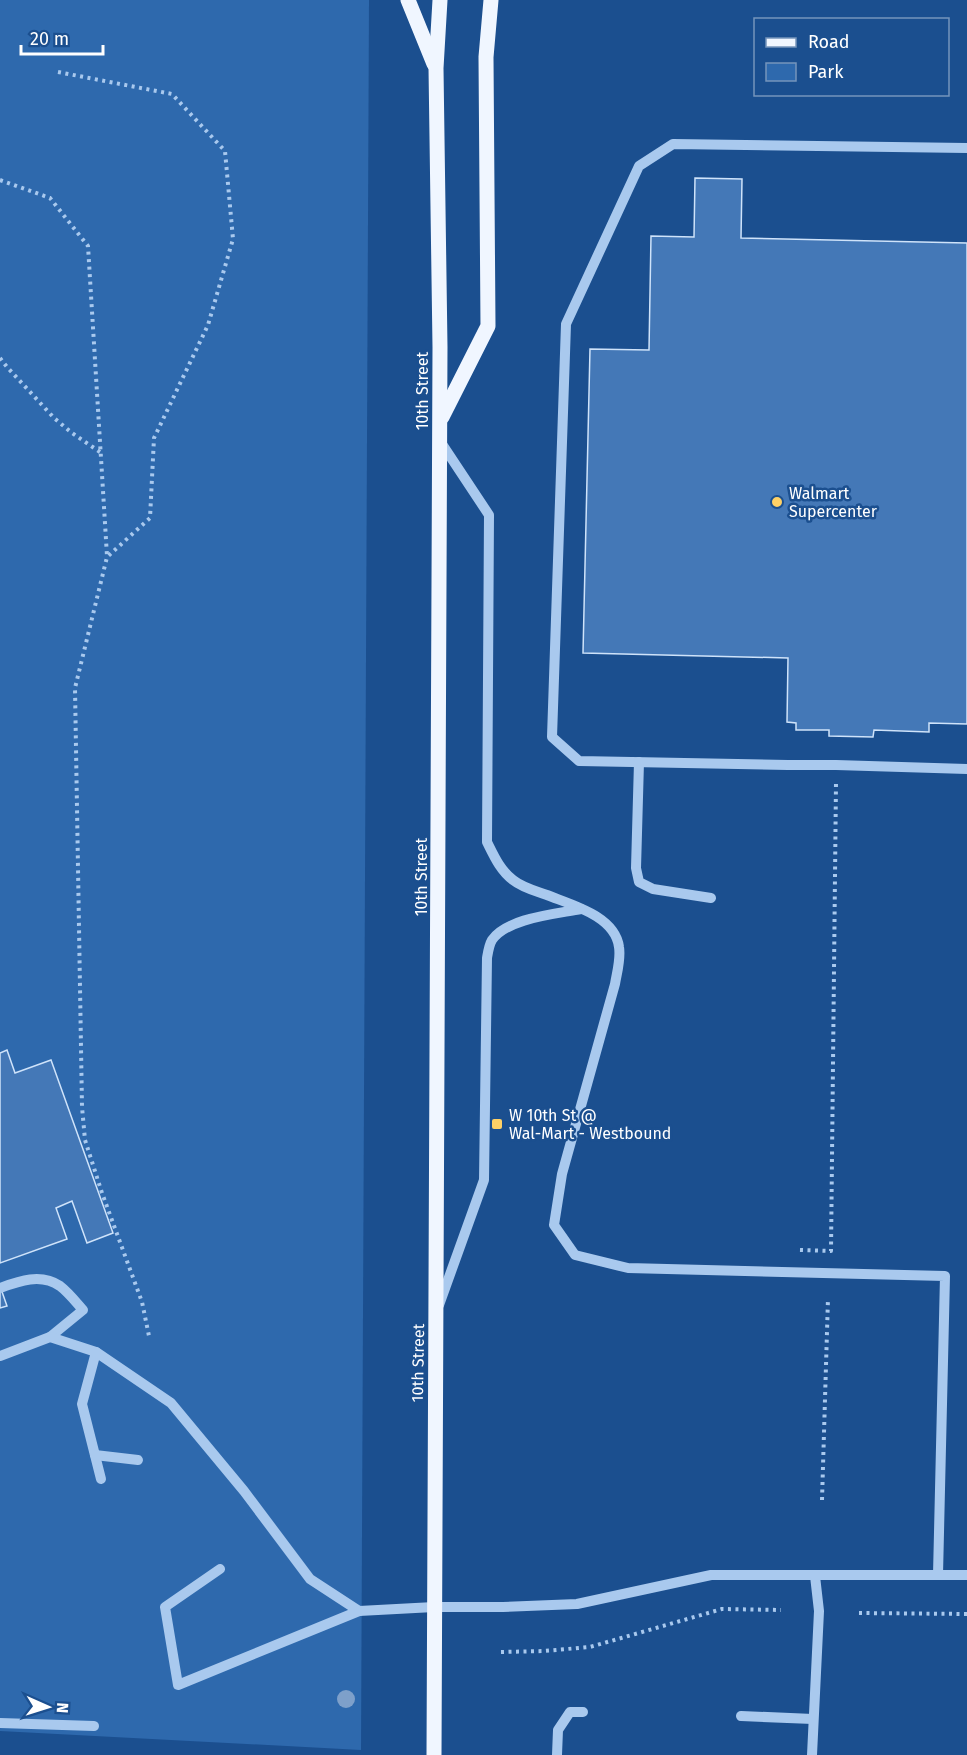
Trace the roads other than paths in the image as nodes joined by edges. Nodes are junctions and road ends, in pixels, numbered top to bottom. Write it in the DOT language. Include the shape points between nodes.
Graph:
graph roads {
  1 [pos="408,0"];
  2 [pos="440,0"];
  3 [pos="491,0"];
  4 [pos="436,68"];
  5 [pos="967,148"];
  6 [pos="440,420"];
  7 [pos="440,441"];
  8 [pos="639,762"];
  9 [pos="967,769"];
  10 [pos="711,898"];
  11 [pos="581,909"];
  12 [pos="0,1288"];
  13 [pos="437,1311"];
  14 [pos="50,1337"];
  15 [pos="96,1352"];
  16 [pos="0,1356"];
  17 [pos="95,1455"];
  18 [pos="138,1460"];
  19 [pos="101,1479"];
  20 [pos="220,1569"];
  21 [pos="938,1575"];
  22 [pos="967,1575"];
  23 [pos="815,1576"];
  24 [pos="434,1607"];
  25 [pos="359,1611"];
  26 [pos="582,1712"];
  27 [pos="741,1716"];
  28 [pos="813,1719"];
  29 [pos="0,1723"];
  30 [pos="94,1726"];
  31 [pos="434,1755"];
  32 [pos="557,1755"];
  33 [pos="812,1755"];
  1 -- 4 [label="main road"];
  2 -- 4 [label="main road, 10th Street"];
  3 -- 6 [label="main road" via="486,57 488,326"];
  4 -- 6 [label="main road, 10th Street"];
  5 -- 8 [label="street" via="673,144 639,166 566,324 552,736 579,760"];
  6 -- 7 [label="main road, 10th Street"];
  7 -- 11 [label="street" via="489,515 487,842 497,864 513,880"];
  7 -- 13 [label="main road, 10th Street"];
  8 -- 9 [label="street"];
  8 -- 10 [label="street" via="639,882 653,889"];
  11 -- 13 [label="street" via="526,920 500,930 490,942 484,1180"];
  11 -- 21 [label="street" via="597,915 614,931 619,962 562,1174 554,1225 575,1255 628,1268 945,1276"];
  12 -- 14 [label="street" via="43,1279 59,1285 83,1310"];
  13 -- 24 [label="main road, 10th Street"];
  14 -- 15 [label="street"];
  14 -- 16 [label="street"];
  15 -- 17 [label="street" via="82,1404"];
  15 -- 25 [label="street" via="171,1403 310,1579"];
  17 -- 18 [label="street"];
  17 -- 19 [label="street"];
  20 -- 25 [label="street" via="165,1607 178,1685"];
  21 -- 22 [label="street"];
  21 -- 23 [label="street"];
  23 -- 24 [label="street" via="711,1575 577,1604"];
  23 -- 28 [label="street" via="819,1611"];
  24 -- 25 [label="street"];
  24 -- 31 [label="main road, 10th Street"];
  26 -- 32 [label="street" via="570,1712 558,1730"];
  27 -- 28 [label="street"];
  28 -- 33 [label="street"];
  29 -- 30 [label="street"];
}
